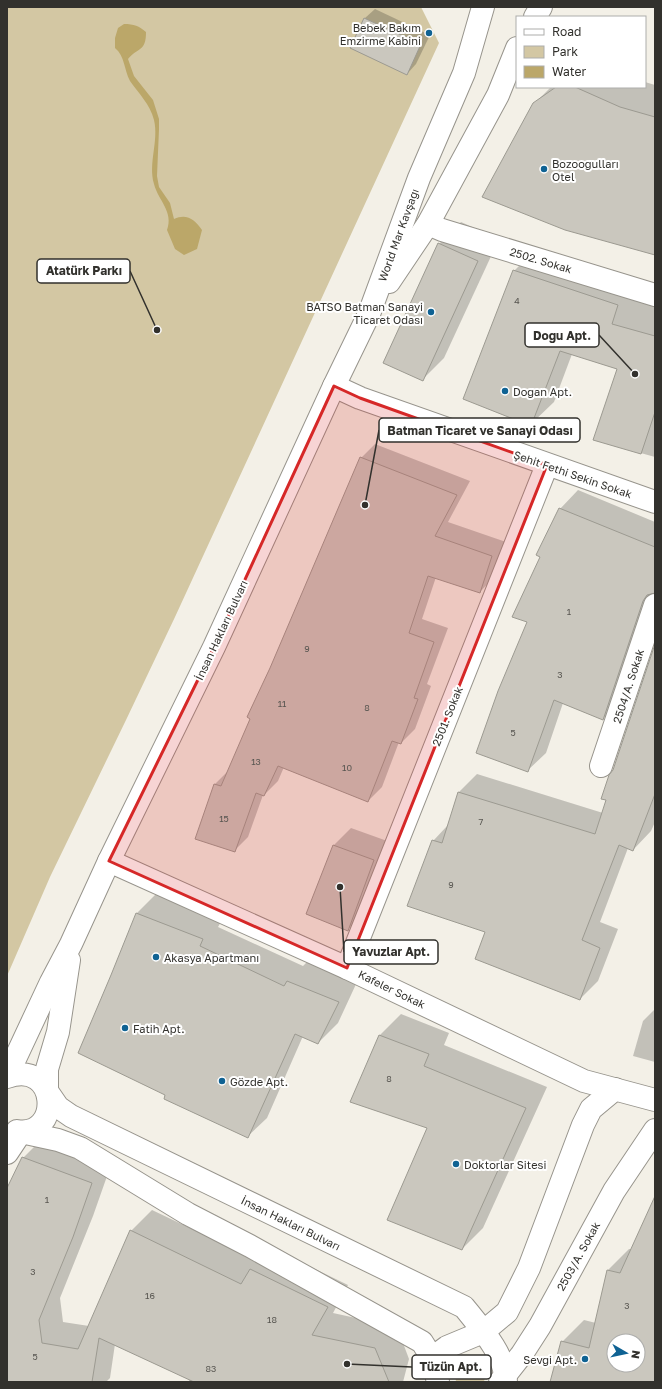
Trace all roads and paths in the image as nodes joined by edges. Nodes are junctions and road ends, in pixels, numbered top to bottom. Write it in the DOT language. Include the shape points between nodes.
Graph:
graph roads {
  1 [pos="483,7"];
  2 [pos="541,7"];
  3 [pos="536,16"];
  4 [pos="516,50"];
  5 [pos="428,224"];
  6 [pos="655,295"];
  7 [pos="369,314"];
  8 [pos="334,386"];
  9 [pos="547,464"];
  10 [pos="655,502"];
  11 [pos="655,605"];
  12 [pos="601,766"];
  13 [pos="109,861"];
  14 [pos="71,944"];
  15 [pos="347,968"];
  16 [pos="7,1076"];
  17 [pos="615,1089"];
  18 [pos="47,1091"];
  19 [pos="655,1100"];
  20 [pos="14,1130"];
  21 [pos="655,1130"];
  22 [pos="7,1153"];
  23 [pos="483,1332"];
  24 [pos="432,1358"];
  25 [pos="504,1379"];
  26 [pos="438,1382"];
  1 -- 7 [label="main road, World Mar Kavşağı" via="464,73 419,178"];
  2 -- 3 [label="main road"];
  4 -- 5 [label="main road, World Mar Kavşağı" via="498,95"];
  5 -- 6 [label="main road, 2502. Sokak"];
  5 -- 7 [label="main road, World Mar Kavşağı"];
  7 -- 8 [label="main road, İnsan Hakları Bulvarı"];
  8 -- 9 [label="main road, Şehit Fethi Sekin Sokak" via="360,398"];
  8 -- 13 [label="main road, İnsan Hakları Bulvarı" via="214,647"];
  9 -- 10 [label="main road, Şehit Fethi Sekin Sokak"];
  9 -- 15 [label="main road, 2501. Sokak"];
  11 -- 12 [label="main road, 2504/A. Sokak"];
  13 -- 14 [label="main road, İnsan Hakları Bulvarı"];
  13 -- 15 [label="main road, Kafeler Sokak"];
  14 -- 16 [label="main road" via="50,982"];
  14 -- 18 [label="main road" via="58,1032 47,1069"];
  15 -- 17 [label="main road, Kafeler Sokak" via="584,1081"];
  16 -- 18 [label="main road, İnsan Hakları Bulvarı" via="25,1074 35,1077"];
  17 -- 19 [label="main road, Kafeler Sokak"];
  17 -- 23 [label="main road" via="591,1108 529,1268 507,1312"];
  18 -- 20 [label="main road" via="50,1100 45,1119 39,1126 30,1130"];
  18 -- 23 [label="main road, İnsan Hakları Bulvarı" via="58,1107 71,1116 464,1308"];
  20 -- 22 [label="main road"];
  20 -- 24 [label="main road" via="80,1148 188,1214 422,1342"];
  21 -- 25 [label="main road, 2503/A. Sokak" via="614,1191 540,1326"];
  23 -- 24 [label="main road" via="447,1347"];
  23 -- 25 [label="main road, İnsan Hakları Bulvarı" via="497,1353"];
  24 -- 26 [label="main road"];
}
